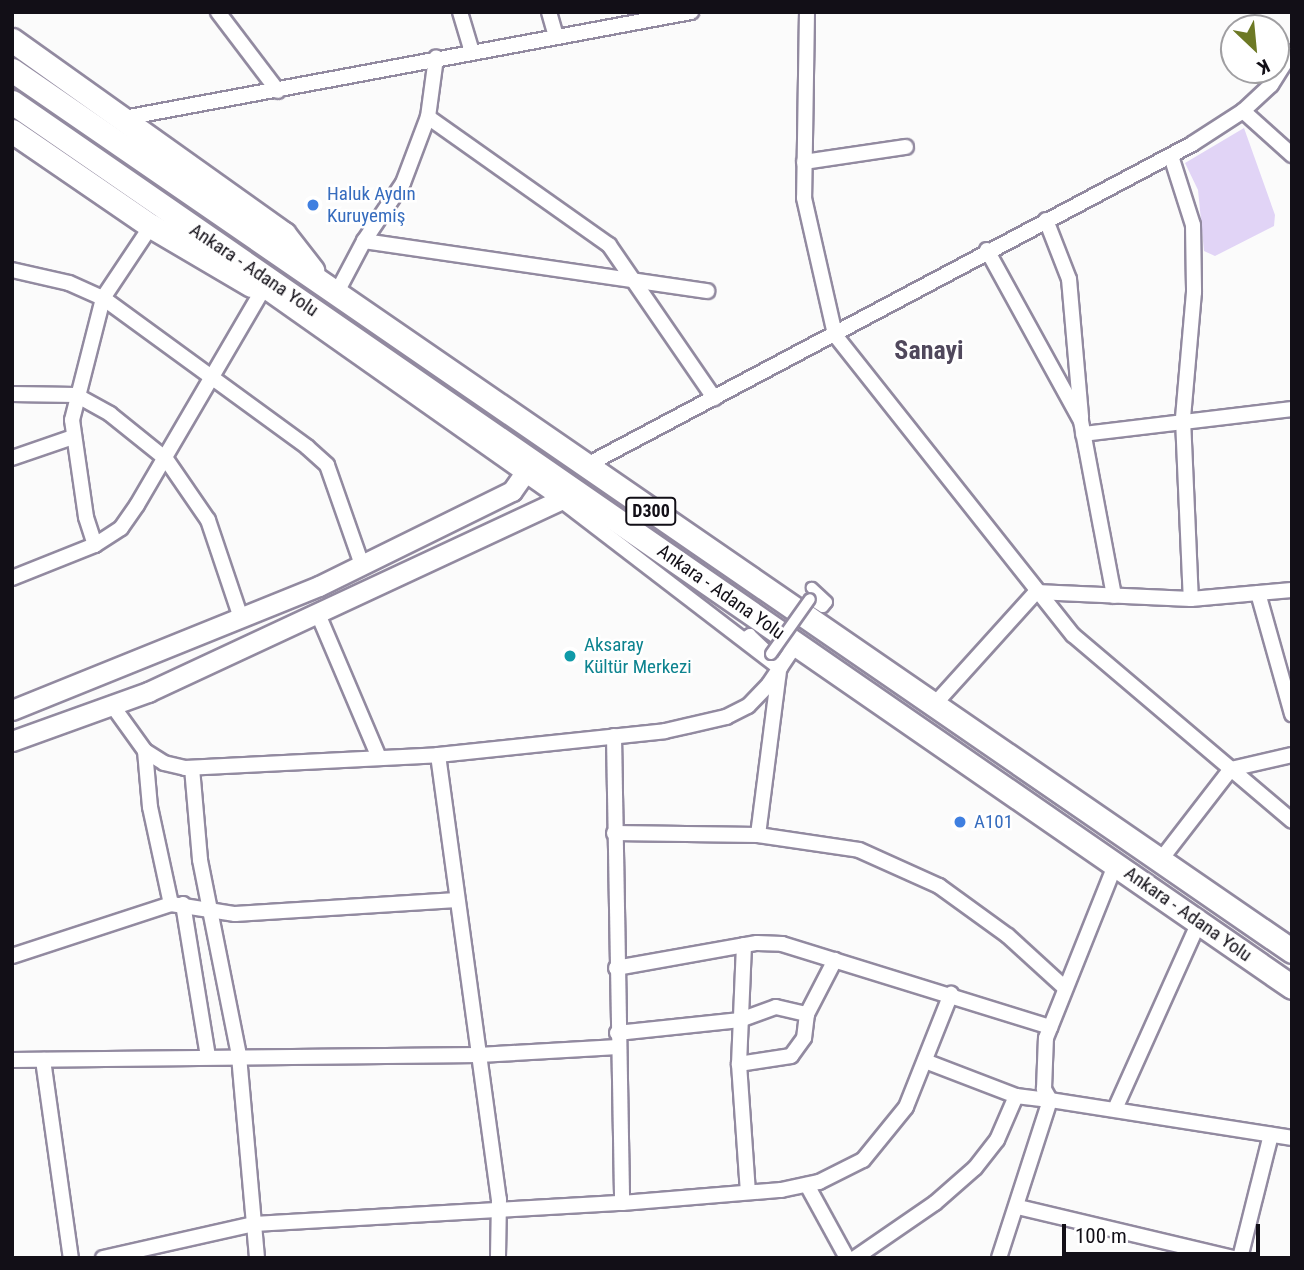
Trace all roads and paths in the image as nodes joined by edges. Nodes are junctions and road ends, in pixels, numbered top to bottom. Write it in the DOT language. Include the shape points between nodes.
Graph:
graph roads {
  1 [pos="218,12"];
  2 [pos="460,12"];
  3 [pos="549,12"];
  4 [pos="691,12"];
  5 [pos="807,12"];
  6 [pos="556,37"];
  7 [pos="12,40"];
  8 [pos="472,52"];
  9 [pos="1292,52"];
  10 [pos="436,58"];
  11 [pos="12,70"];
  12 [pos="278,91"];
  13 [pos="12,102"];
  14 [pos="1243,111"];
  15 [pos="428,117"];
  16 [pos="124,118"];
  17 [pos="12,131"];
  18 [pos="906,146"];
  19 [pos="1292,155"];
  20 [pos="1171,156"];
  21 [pos="804,162"];
  22 [pos="1046,220"];
  23 [pos="151,226"];
  24 [pos="364,241"];
  25 [pos="988,250"];
  26 [pos="12,270"];
  27 [pos="637,280"];
  28 [pos="330,290"];
  29 [pos="707,291"];
  30 [pos="266,293"];
  31 [pos="103,298"];
  32 [pos="314,311"];
  33 [pos="835,335"];
  34 [pos="214,378"];
  35 [pos="12,394"];
  36 [pos="76,395"];
  37 [pos="714,398"];
  38 [pos="1292,409"];
  39 [pos="1183,419"];
  40 [pos="1082,428"];
  41 [pos="73,437"];
  42 [pos="12,458"];
  43 [pos="166,459"];
  44 [pos="523,466"];
  45 [pos="585,466"];
  46 [pos="569,496"];
  47 [pos="95,545"];
  48 [pos="362,565"];
  49 [pos="12,578"];
  50 [pos="1292,590"];
  51 [pos="1036,592"];
  52 [pos="1258,593"];
  53 [pos="811,594"];
  54 [pos="1114,596"];
  55 [pos="1191,599"];
  56 [pos="318,614"];
  57 [pos="241,618"];
  58 [pos="745,637"];
  59 [pos="796,644"];
  60 [pos="780,669"];
  61 [pos="112,705"];
  62 [pos="933,706"];
  63 [pos="12,709"];
  64 [pos="1292,714"];
  65 [pos="614,736"];
  66 [pos="12,741"];
  67 [pos="145,751"];
  68 [pos="438,755"];
  69 [pos="1292,755"];
  70 [pos="379,758"];
  71 [pos="192,768"];
  72 [pos="1231,769"];
  73 [pos="1292,821"];
  74 [pos="614,833"];
  75 [pos="758,835"];
  76 [pos="1159,862"];
  77 [pos="1116,863"];
  78 [pos="457,900"];
  79 [pos="177,904"];
  80 [pos="212,911"];
  81 [pos="1200,920"];
  82 [pos="744,946"];
  83 [pos="1292,951"];
  84 [pos="12,956"];
  85 [pos="835,960"];
  86 [pos="616,968"];
  87 [pos="1292,987"];
  88 [pos="1065,988"];
  89 [pos="951,994"];
  90 [pos="807,1014"];
  91 [pos="740,1020"];
  92 [pos="1050,1027"];
  93 [pos="617,1040"];
  94 [pos="479,1055"];
  95 [pos="208,1056"];
  96 [pos="239,1056"];
  97 [pos="12,1060"];
  98 [pos="43,1060"];
  99 [pos="925,1061"];
  100 [pos="739,1064"];
  101 [pos="1016,1096"];
  102 [pos="1050,1100"];
  103 [pos="1115,1109"];
  104 [pos="1271,1135"];
  105 [pos="1292,1138"];
  106 [pos="807,1185"];
  107 [pos="748,1192"];
  108 [pos="622,1203"];
  109 [pos="1018,1207"];
  110 [pos="499,1209"];
  111 [pos="254,1224"];
  112 [pos="71,1258"];
  113 [pos="103,1258"];
  114 [pos="257,1258"];
  115 [pos="498,1258"];
  116 [pos="847,1258"];
  117 [pos="855,1258"];
  118 [pos="999,1258"];
  119 [pos="1233,1258"];
  120 [pos="1240,1258"];
  1 -- 12 [label="street"];
  2 -- 8 [label="street"];
  3 -- 6 [label="street"];
  4 -- 6 [label="street"];
  5 -- 21 [label="street"];
  6 -- 8 [label="street"];
  7 -- 16 [label="highway"];
  8 -- 10 [label="street"];
  9 -- 14 [label="street" via="1271,85"];
  10 -- 12 [label="street"];
  10 -- 15 [label="street"];
  11 -- 28 [label="highway, Ankara - Adana Yolu / D300"];
  12 -- 16 [label="street"];
  13 -- 32 [label="highway, Ankara - Adana Yolu / D300"];
  14 -- 19 [label="street"];
  14 -- 20 [label="street"];
  15 -- 24 [label="street" via="403,183"];
  15 -- 27 [label="street" via="581,221 609,245"];
  16 -- 28 [label="highway" via="284,234"];
  17 -- 23 [label="highway"];
  18 -- 21 [label="street"];
  20 -- 22 [label="street"];
  20 -- 39 [label="street" via="1193,225 1194,292"];
  21 -- 33 [label="street" via="804,198"];
  22 -- 25 [label="street"];
  22 -- 40 [label="street" via="1069,279"];
  23 -- 30 [label="highway"];
  23 -- 31 [label="street"];
  24 -- 27 [label="street"];
  24 -- 28 [label="street"];
  25 -- 33 [label="street"];
  25 -- 40 [label="street"];
  26 -- 31 [label="street" via="69,283"];
  27 -- 29 [label="street"];
  27 -- 37 [label="street"];
  28 -- 45 [label="highway, Ankara - Adana Yolu / D300"];
  30 -- 32 [label="highway"];
  30 -- 34 [label="street"];
  30 -- 44 [label="street"];
  31 -- 34 [label="street"];
  31 -- 36 [label="street"];
  32 -- 44 [label="highway, Ankara - Adana Yolu / D300"];
  33 -- 37 [label="street"];
  33 -- 51 [label="street"];
  34 -- 43 [label="street"];
  34 -- 48 [label="street" via="327,465"];
  35 -- 36 [label="street"];
  36 -- 41 [label="street"];
  36 -- 43 [label="street" via="110,414"];
  37 -- 45 [label="street"];
  38 -- 39 [label="street"];
  39 -- 40 [label="street"];
  39 -- 55 [label="street"];
  40 -- 54 [label="street"];
  41 -- 42 [label="street"];
  41 -- 47 [label="street"];
  43 -- 47 [label="street" via="121,528"];
  43 -- 57 [label="street" via="208,520"];
  44 -- 46 [label="highway, Ankara - Adana Yolu / D300"];
  44 -- 48 [label="main road" via="512,491"];
  45 -- 62 [label="highway, Ankara - Adana Yolu / D300"];
  46 -- 56 [label="main road"];
  46 -- 58 [label="street"];
  46 -- 59 [label="highway, Ankara - Adana Yolu / D300"];
  47 -- 49 [label="street"];
  48 -- 57 [label="main road"];
  50 -- 52 [label="street"];
  51 -- 54 [label="street"];
  51 -- 62 [label="street"];
  51 -- 72 [label="street" via="1073,635"];
  52 -- 55 [label="street"];
  52 -- 64 [label="street"];
  53 -- 58 [label="street, bridge" via="771,654 750,634"];
  54 -- 55 [label="street"];
  56 -- 61 [label="main road"];
  56 -- 70 [label="street"];
  57 -- 63 [label="main road"];
  58 -- 60 [label="street"];
  59 -- 60 [label="street"];
  59 -- 77 [label="highway, Ankara - Adana Yolu / D300"];
  60 -- 65 [label="street" via="748,706 726,717"];
  60 -- 75 [label="street"];
  61 -- 66 [label="main road"];
  61 -- 67 [label="street"];
  62 -- 76 [label="highway, Ankara - Adana Yolu / D300"];
  65 -- 68 [label="street"];
  65 -- 74 [label="street"];
  67 -- 71 [label="street" via="164,763"];
  67 -- 79 [label="street" via="150,807"];
  68 -- 70 [label="street"];
  68 -- 78 [label="street"];
  69 -- 72 [label="street"];
  70 -- 71 [label="street"];
  71 -- 80 [label="street" via="200,860"];
  72 -- 73 [label="street"];
  72 -- 76 [label="street"];
  74 -- 75 [label="street"];
  74 -- 86 [label="street"];
  75 -- 88 [label="street" via="859,849 939,886 1007,936"];
  76 -- 83 [label="highway, Ankara - Adana Yolu / D300"];
  77 -- 81 [label="highway, Ankara - Adana Yolu / D300"];
  77 -- 88 [label="street"];
  78 -- 80 [label="street" via="235,914"];
  78 -- 94 [label="street"];
  79 -- 80 [label="street"];
  79 -- 84 [label="street"];
  79 -- 95 [label="street"];
  80 -- 96 [label="street"];
  81 -- 87 [label="highway, Ankara - Adana Yolu / D300"];
  81 -- 103 [label="street"];
  82 -- 85 [label="street" via="782,944"];
  82 -- 86 [label="street"];
  82 -- 91 [label="street"];
  85 -- 89 [label="street"];
  85 -- 90 [label="street"];
  86 -- 93 [label="street"];
  88 -- 92 [label="street"];
  89 -- 92 [label="street"];
  89 -- 99 [label="street"];
  90 -- 91 [label="street" via="776,1007"];
  90 -- 100 [label="street" via="804,1038 790,1056"];
  91 -- 93 [label="street"];
  91 -- 100 [label="street"];
  92 -- 102 [label="street" via="1042,1068"];
  93 -- 94 [label="street"];
  93 -- 108 [label="street"];
  94 -- 96 [label="street"];
  94 -- 110 [label="street"];
  95 -- 96 [label="street"];
  95 -- 98 [label="street"];
  96 -- 111 [label="street"];
  97 -- 98 [label="street"];
  98 -- 112 [label="street"];
  99 -- 101 [label="street"];
  99 -- 106 [label="street" via="906,1107 863,1160"];
  100 -- 107 [label="street"];
  101 -- 102 [label="street"];
  101 -- 117 [label="street" via="997,1140 975,1168 924,1212"];
  102 -- 103 [label="street"];
  102 -- 109 [label="street"];
  103 -- 104 [label="street"];
  104 -- 105 [label="street"];
  104 -- 120 [label="street"];
  106 -- 107 [label="street"];
  106 -- 116 [label="street"];
  107 -- 108 [label="street"];
  108 -- 110 [label="street"];
  109 -- 118 [label="street"];
  109 -- 119 [label="street"];
  110 -- 111 [label="street"];
  110 -- 115 [label="street"];
  111 -- 113 [label="street"];
  111 -- 114 [label="street"];
}
